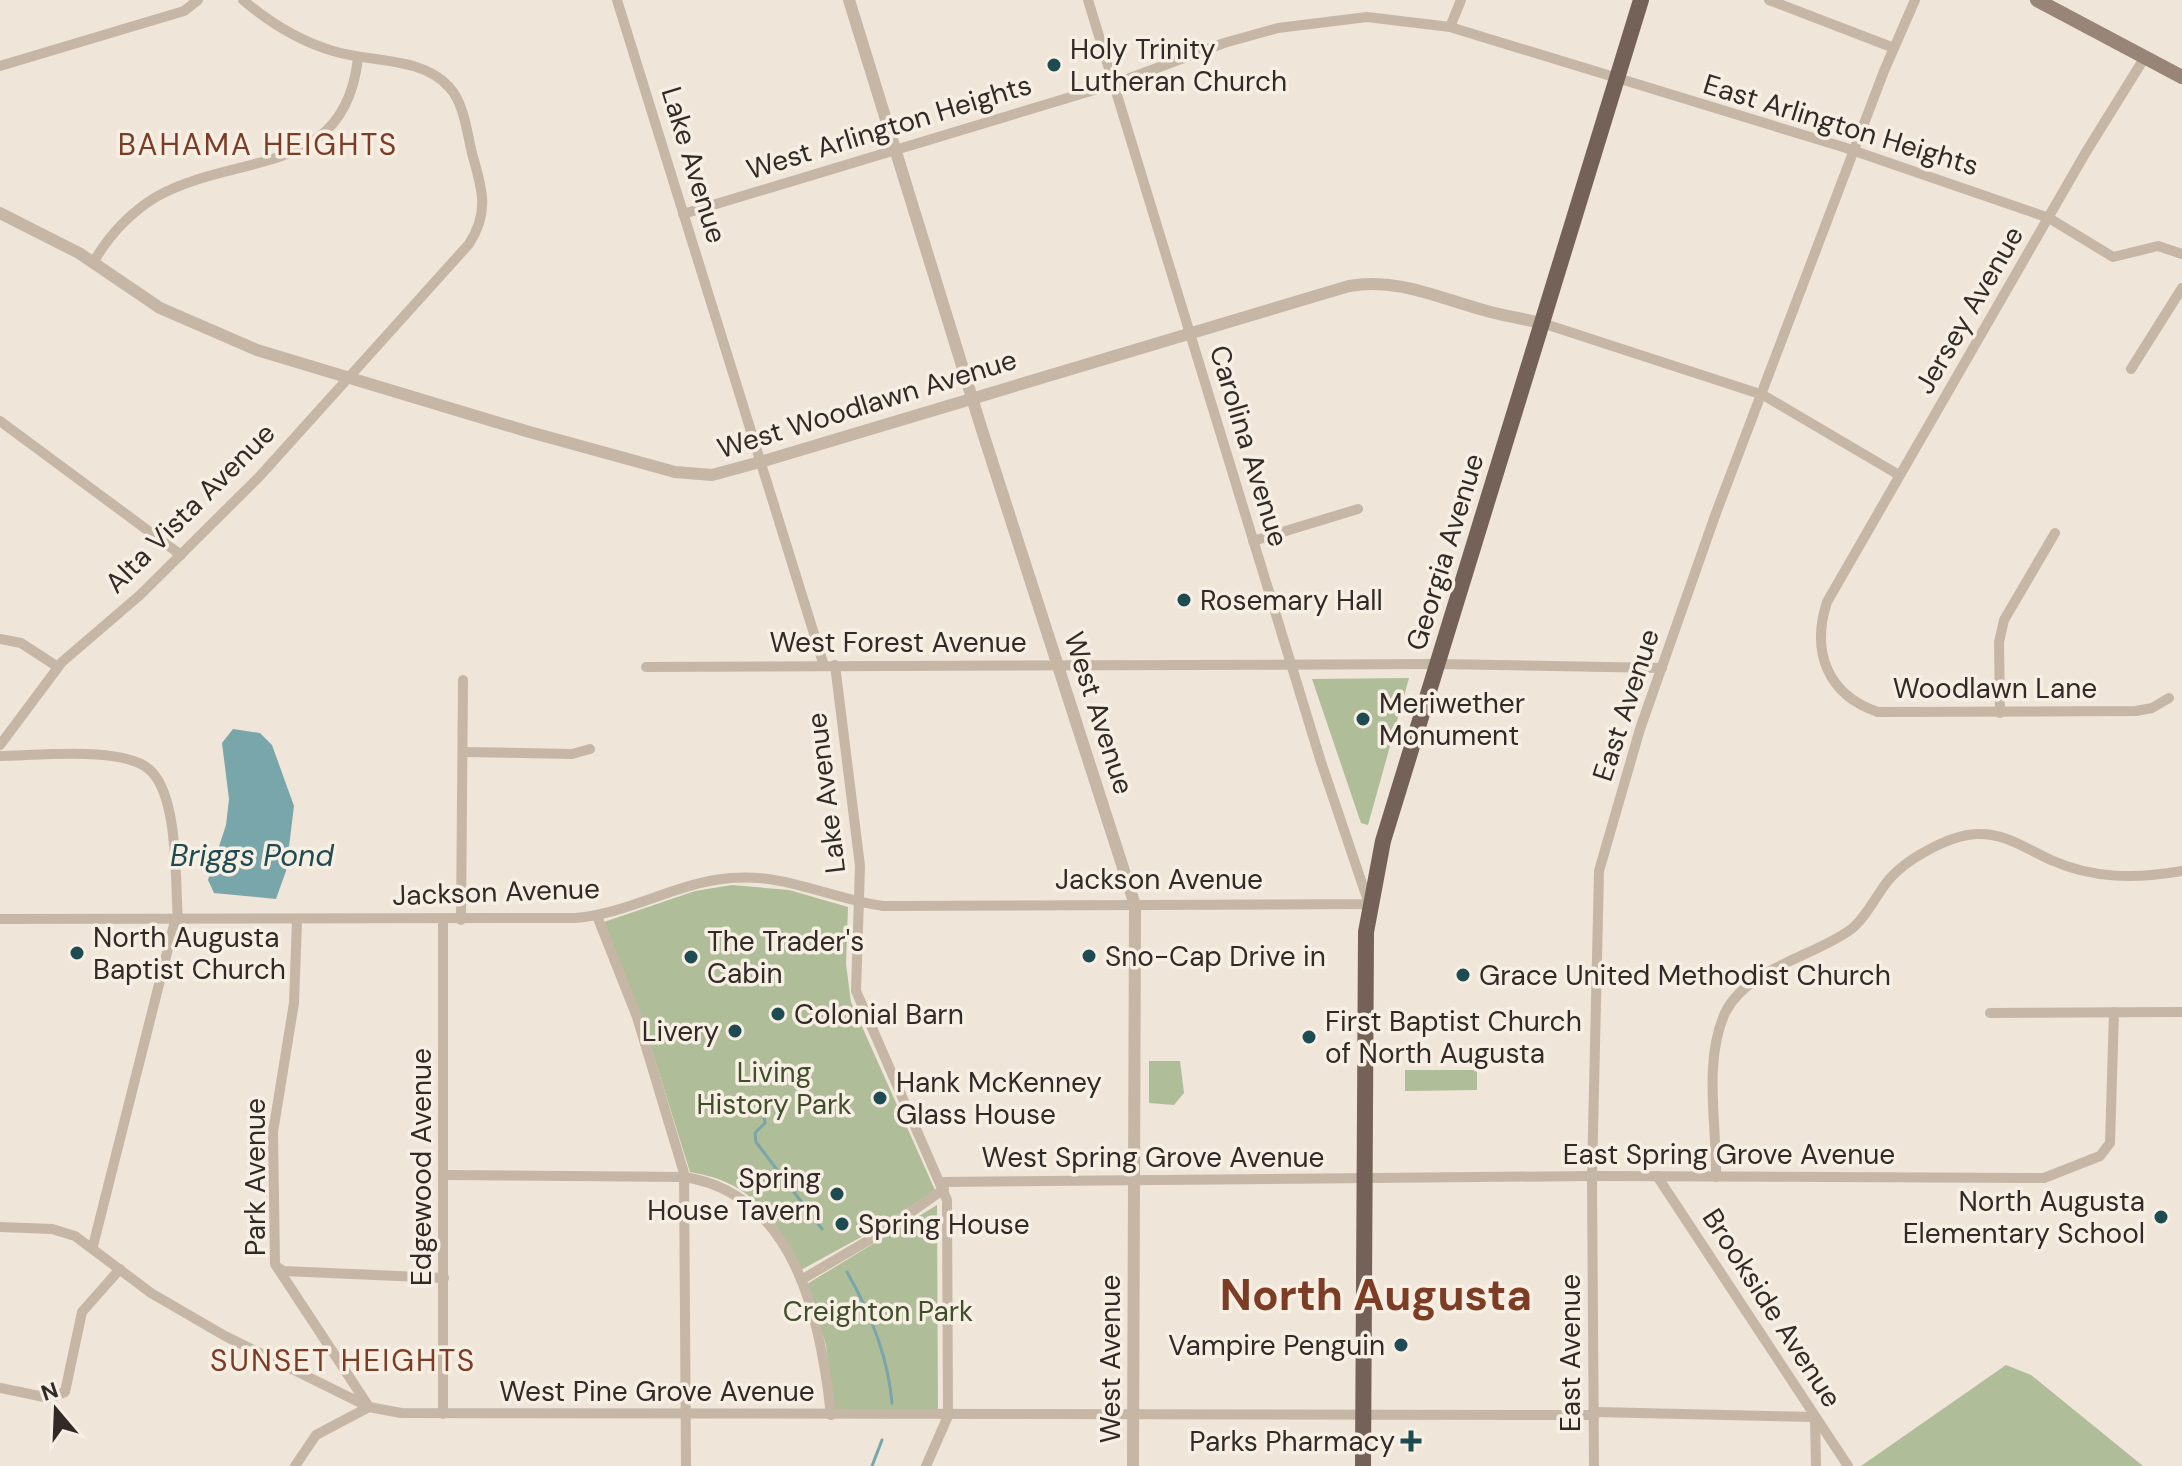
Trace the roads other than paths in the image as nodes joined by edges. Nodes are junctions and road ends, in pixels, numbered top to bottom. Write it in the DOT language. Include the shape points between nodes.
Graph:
graph roads {
  1 [pos="198,0"];
  2 [pos="243,0"];
  3 [pos="617,0"];
  4 [pos="849,0"];
  5 [pos="1088,0"];
  6 [pos="1461,0"];
  7 [pos="1641,0"];
  8 [pos="1769,0"];
  9 [pos="1915,0"];
  10 [pos="2037,0"];
  11 [pos="1450,27"];
  12 [pos="1894,48"];
  13 [pos="2145,57"];
  14 [pos="358,58"];
  15 [pos="0,66"];
  16 [pos="2182,77"];
  17 [pos="1617,79"];
  18 [pos="1114,84"];
  19 [pos="896,151"];
  20 [pos="1855,151"];
  21 [pos="0,213"];
  22 [pos="683,214"];
  23 [pos="2049,218"];
  24 [pos="2182,254"];
  25 [pos="93,263"];
  26 [pos="2182,288"];
  27 [pos="1542,323"];
  28 [pos="1189,333"];
  29 [pos="2131,369"];
  30 [pos="348,376"];
  31 [pos="1763,395"];
  32 [pos="972,398"];
  33 [pos="0,421"];
  34 [pos="760,462"];
  35 [pos="1899,475"];
  36 [pos="1358,509"];
  37 [pos="2055,533"];
  38 [pos="1253,541"];
  39 [pos="181,555"];
  40 [pos="1835,588"];
  41 [pos="0,639"];
  42 [pos="1292,664"];
  43 [pos="1438,664"];
  44 [pos="829,665"];
  45 [pos="1059,665"];
  46 [pos="58,667"];
  47 [pos="646,667"];
  48 [pos="1662,668"];
  49 [pos="463,680"];
  50 [pos="2169,698"];
  51 [pos="2000,713"];
  52 [pos="0,745"];
  53 [pos="590,749"];
  54 [pos="463,752"];
  55 [pos="0,756"];
  56 [pos="2182,871"];
  57 [pos="857,902"];
  58 [pos="1369,904"];
  59 [pos="1135,905"];
  60 [pos="597,916"];
  61 [pos="0,919"];
  62 [pos="443,920"];
  63 [pos="461,920"];
  64 [pos="176,921"];
  65 [pos="297,921"];
  66 [pos="2114,1012"];
  67 [pos="2182,1012"];
  68 [pos="1990,1013"];
  69 [pos="446,1175"];
  70 [pos="1592,1176"];
  71 [pos="1657,1176"];
  72 [pos="685,1177"];
  73 [pos="1716,1177"];
  74 [pos="1134,1178"];
  75 [pos="1365,1181"];
  76 [pos="943,1186"];
  77 [pos="0,1227"];
  78 [pos="93,1246"];
  79 [pos="277,1267"];
  80 [pos="120,1269"];
  81 [pos="444,1278"];
  82 [pos="801,1280"];
  83 [pos="0,1388"];
  84 [pos="369,1407"];
  85 [pos="1595,1413"];
  86 [pos="443,1414"];
  87 [pos="685,1415"];
  88 [pos="831,1415"];
  89 [pos="948,1416"];
  90 [pos="1133,1416"];
  91 [pos="1364,1417"];
  92 [pos="1815,1417"];
  93 [pos="295,1466"];
  94 [pos="686,1466"];
  95 [pos="926,1466"];
  96 [pos="1133,1466"];
  97 [pos="1363,1466"];
  98 [pos="1594,1466"];
  99 [pos="1816,1466"];
  100 [pos="1848,1466"];
  1 -- 15 [label="street" via="184,11"];
  2 -- 14 [label="street, Alta Vista Avenue" via="290,33"];
  3 -- 22 [label="street, Lake Avenue"];
  4 -- 19 [label="street, West Avenue"];
  5 -- 18 [label="street, Carolina Avenue"];
  6 -- 11 [label="street"];
  7 -- 17 [label="main road, Georgia Avenue"];
  8 -- 12 [label="street"];
  9 -- 12 [label="street, East Avenue"];
  10 -- 13 [label="main road"];
  11 -- 17 [label="street, West Arlington Heights"];
  11 -- 18 [label="street, West Arlington Heights" via="1367,17 1323,20 1224,43"];
  12 -- 20 [label="street, East Avenue"];
  13 -- 16 [label="main road"];
  13 -- 23 [label="street, Jersey Avenue"];
  14 -- 25 [label="street" via="348,105 327,132 287,153 155,198 120,225"];
  14 -- 30 [label="street, Alta Vista Avenue" via="418,68 449,87 460,108 484,203 469,244"];
  17 -- 20 [label="street, East Arlington Heights"];
  17 -- 27 [label="main road, Georgia Avenue"];
  18 -- 19 [label="street, West Arlington Heights"];
  18 -- 28 [label="street, Carolina Avenue"];
  19 -- 22 [label="street, West Arlington Heights"];
  19 -- 32 [label="street, West Avenue"];
  20 -- 23 [label="street, East Arlington Heights"];
  20 -- 31 [label="street, East Avenue"];
  21 -- 25 [label="street, West Woodlawn Avenue"];
  22 -- 34 [label="street, Lake Avenue"];
  23 -- 24 [label="street, East Arlington Heights" via="2113,257 2158,246"];
  23 -- 35 [label="street, Jersey Avenue"];
  25 -- 30 [label="street, West Woodlawn Avenue" via="140,297 203,329"];
  26 -- 29 [label="street"];
  27 -- 28 [label="street, West Woodlawn Avenue" via="1375,283"];
  27 -- 31 [label="street"];
  27 -- 43 [label="main road, Georgia Avenue"];
  28 -- 32 [label="street, West Woodlawn Avenue"];
  28 -- 38 [label="street, Carolina Avenue"];
  30 -- 34 [label="street, West Woodlawn Avenue" via="675,472 712,475"];
  30 -- 39 [label="street, Alta Vista Avenue"];
  31 -- 35 [label="street"];
  31 -- 48 [label="street, East Avenue"];
  32 -- 34 [label="street, West Woodlawn Avenue"];
  32 -- 45 [label="street, West Avenue"];
  33 -- 39 [label="street"];
  34 -- 44 [label="street, Lake Avenue"];
  35 -- 40 [label="street, Jersey Avenue"];
  36 -- 38 [label="street"];
  37 -- 51 [label="street" via="2004,620 1999,642"];
  38 -- 42 [label="street, Carolina Avenue"];
  39 -- 46 [label="street, Alta Vista Avenue"];
  40 -- 51 [label="street, Woodlawn Lane" via="1821,621 1819,643 1829,675 1848,697 1889,714"];
  41 -- 46 [label="street" via="21,643"];
  42 -- 43 [label="street, West Forest Avenue"];
  42 -- 45 [label="street, West Forest Avenue"];
  42 -- 58 [label="street, Carolina Avenue"];
  43 -- 48 [label="street, West Forest Avenue"];
  43 -- 58 [label="main road, Georgia Avenue"];
  44 -- 45 [label="street, West Forest Avenue"];
  44 -- 47 [label="street, West Forest Avenue"];
  44 -- 57 [label="street, Lake Avenue" via="860,866"];
  45 -- 59 [label="street, West Avenue"];
  46 -- 52 [label="street, Alta Vista Avenue"];
  48 -- 70 [label="street, East Avenue" via="1599,871"];
  49 -- 54 [label="street"];
  50 -- 51 [label="street, Woodlawn Lane" via="2144,711"];
  53 -- 54 [label="street" via="572,754"];
  54 -- 63 [label="street"];
  55 -- 64 [label="street" via="110,756 150,770 169,815"];
  56 -- 73 [label="street" via="2131,878 2102,875 2052,861 2007,837 1982,834 1960,838 1909,864 1890,878 1854,928 1747,986 1726,1011 1715,1058"];
  57 -- 59 [label="street, Jackson Avenue"];
  57 -- 60 [label="street, Jackson Avenue" via="779,880 731,878"];
  57 -- 76 [label="street, Lake Avenue" via="855,979 860,1003"];
  58 -- 59 [label="street, Jackson Avenue"];
  58 -- 75 [label="main road, Georgia Avenue"];
  59 -- 74 [label="street, West Avenue"];
  60 -- 63 [label="street, Jackson Avenue"];
  60 -- 72 [label="street" via="637,1017"];
  61 -- 64 [label="street, Jackson Avenue"];
  62 -- 63 [label="street, Jackson Avenue"];
  62 -- 65 [label="street, Jackson Avenue"];
  62 -- 69 [label="street, Edgewood Avenue"];
  64 -- 65 [label="street, Jackson Avenue"];
  64 -- 78 [label="street"];
  65 -- 79 [label="street, Park Avenue" via="294,1003 273,1132"];
  66 -- 67 [label="street"];
  66 -- 68 [label="street"];
  66 -- 73 [label="street, East Spring Grove Avenue" via="2111,1137 2103,1153 2090,1160 2044,1178"];
  69 -- 72 [label="street"];
  69 -- 81 [label="street, Edgewood Avenue"];
  70 -- 71 [label="street, East Spring Grove Avenue"];
  70 -- 75 [label="street, East Spring Grove Avenue"];
  70 -- 85 [label="street, East Avenue"];
  71 -- 73 [label="street, East Spring Grove Avenue"];
  71 -- 92 [label="street, Brookside Avenue"];
  72 -- 82 [label="street" via="724,1188 758,1211"];
  72 -- 87 [label="street"];
  74 -- 75 [label="street, West Spring Grove Avenue"];
  74 -- 76 [label="street, West Spring Grove Avenue"];
  74 -- 90 [label="street, West Avenue"];
  75 -- 91 [label="main road, Georgia Avenue"];
  76 -- 82 [label="street, West Spring Grove Avenue" via="864,1244"];
  76 -- 89 [label="street, Lake Avenue"];
  77 -- 78 [label="street, West Pine Grove Avenue" via="52,1229"];
  78 -- 80 [label="street, West Pine Grove Avenue"];
  79 -- 81 [label="street"];
  79 -- 84 [label="street, Park Avenue"];
  80 -- 83 [label="street" via="82,1312 65,1392 49,1398"];
  80 -- 84 [label="street, West Pine Grove Avenue" via="225,1336"];
  81 -- 86 [label="street, Edgewood Avenue"];
  82 -- 88 [label="street" via="820,1341"];
  84 -- 86 [label="street, West Pine Grove Avenue"];
  84 -- 93 [label="street" via="316,1435"];
  85 -- 91 [label="street, West Pine Grove Avenue"];
  85 -- 92 [label="street, West Pine Grove Avenue"];
  85 -- 98 [label="street, East Avenue"];
  86 -- 87 [label="street, West Pine Grove Avenue"];
  87 -- 88 [label="street, West Pine Grove Avenue"];
  87 -- 94 [label="street"];
  88 -- 89 [label="street, West Pine Grove Avenue"];
  89 -- 90 [label="street, West Pine Grove Avenue"];
  89 -- 95 [label="street, Lake Avenue"];
  90 -- 91 [label="street, West Pine Grove Avenue"];
  90 -- 96 [label="street, West Avenue"];
  91 -- 97 [label="main road, Georgia Avenue"];
  92 -- 99 [label="street"];
  92 -- 100 [label="street, Brookside Avenue"];
}
